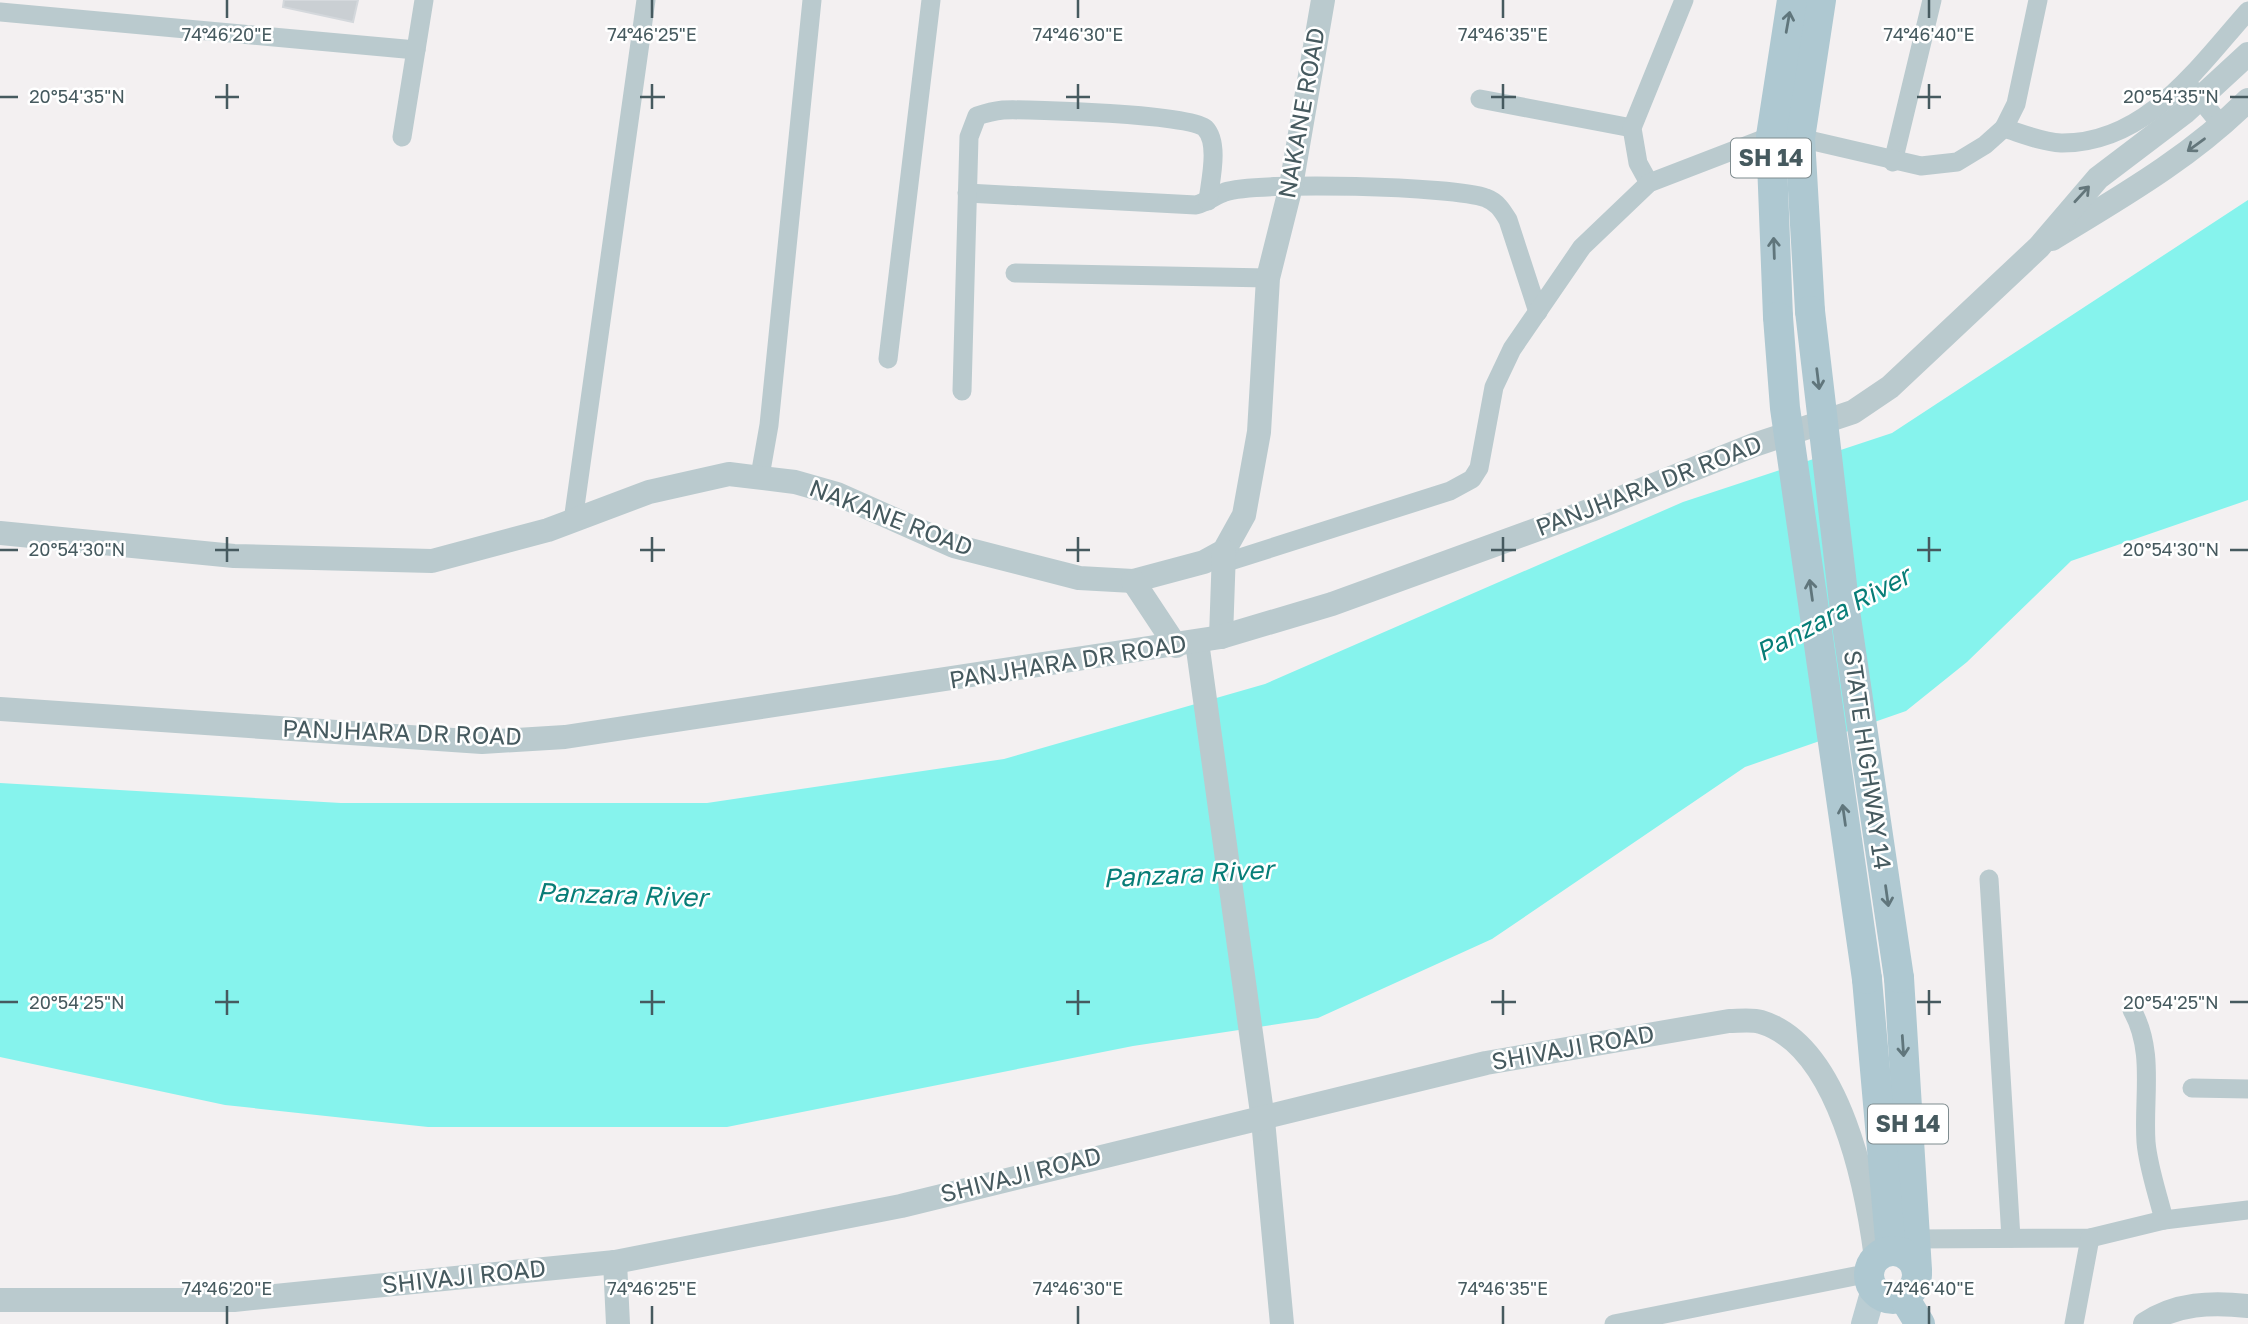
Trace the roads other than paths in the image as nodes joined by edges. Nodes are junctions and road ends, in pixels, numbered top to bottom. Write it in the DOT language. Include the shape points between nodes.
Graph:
graph roads {
  1 [pos="424,0"];
  2 [pos="646,0"];
  3 [pos="811,0"];
  4 [pos="931,0"];
  5 [pos="1323,0"];
  6 [pos="1685,0"];
  7 [pos="1792,0"];
  8 [pos="1821,0"];
  9 [pos="1932,0"];
  10 [pos="2038,0"];
  11 [pos="2248,11"];
  12 [pos="0,12"];
  13 [pos="416,50"];
  14 [pos="2248,54"];
  15 [pos="2193,90"];
  16 [pos="1480,99"];
  17 [pos="2248,100"];
  18 [pos="2222,126"];
  19 [pos="1632,128"];
  20 [pos="2004,128"];
  21 [pos="1771,136"];
  22 [pos="402,137"];
  23 [pos="1800,138"];
  24 [pos="1894,162"];
  25 [pos="1649,183"];
  26 [pos="1291,187"];
  27 [pos="967,193"];
  28 [pos="1208,201"];
  29 [pos="2039,247"];
  30 [pos="1015,273"];
  31 [pos="1268,278"];
  32 [pos="1538,312"];
  33 [pos="888,359"];
  34 [pos="961,391"];
  35 [pos="760,476"];
  36 [pos="573,521"];
  37 [pos="0,533"];
  38 [pos="1224,557"];
  39 [pos="1133,581"];
  40 [pos="1198,642"];
  41 [pos="0,709"];
  42 [pos="1989,879"];
  43 [pos="2132,1010"];
  44 [pos="2192,1088"];
  45 [pos="2248,1089"];
  46 [pos="1263,1120"];
  47 [pos="2248,1210"];
  48 [pos="2164,1220"];
  49 [pos="2011,1238"];
  50 [pos="2090,1238"];
  51 [pos="615,1262"];
  52 [pos="1886,1262"];
  53 [pos="1910,1283"];
  54 [pos="0,1300"];
  55 [pos="2248,1306"];
  56 [pos="618,1324"];
  57 [pos="1282,1324"];
  58 [pos="1614,1324"];
  59 [pos="1864,1324"];
  60 [pos="1920,1324"];
  61 [pos="2074,1324"];
  62 [pos="2145,1324"];
  1 -- 13 [label="street"];
  2 -- 36 [label="street"];
  3 -- 35 [label="street" via="769,425"];
  4 -- 33 [label="street"];
  5 -- 26 [label="street, NAKANE ROAD"];
  6 -- 19 [label="street"];
  21 -- 7 [label="main road, STATE HIGHWAY 14 / SH 14, one-way"];
  8 -- 23 [label="main road, STATE HIGHWAY 14 / SH 14"];
  9 -- 24 [label="street"];
  10 -- 20 [label="street" via="2016,104"];
  11 -- 15 [label="street"];
  12 -- 13 [label="street"];
  13 -- 22 [label="street"];
  14 -- 15 [label="street, PANJHARA DR ROAD"];
  15 -- 18 [label="street"];
  15 -- 20 [label="street" via="2103,136 2060,143"];
  29 -- 15 [label="street, PANJHARA DR ROAD, one-way" via="2098,178 2143,145"];
  16 -- 19 [label="street"];
  17 -- 18 [label="street, PANJHARA DR ROAD"];
  18 -- 29 [label="street, PANJHARA DR ROAD, one-way" via="2143,184"];
  19 -- 25 [label="street" via="1638,163"];
  20 -- 24 [label="street" via="1956,162 1921,166"];
  21 -- 23 [label="street"];
  21 -- 25 [label="street"];
  52 -- 21 [label="main road, STATE HIGHWAY 14 / SH 14, one-way, bridge" via="1867,979 1785,408"];
  23 -- 24 [label="street"];
  23 -- 52 [label="main road, STATE HIGHWAY 14 / SH 14, one-way, bridge" via="1810,311 1845,611 1899,978"];
  25 -- 32 [label="street" via="1582,247"];
  26 -- 28 [label="street" via="1226,191"];
  26 -- 31 [label="street, NAKANE ROAD"];
  26 -- 32 [label="street" via="1412,189 1487,198 1501,207 1508,220"];
  27 -- 28 [label="street" via="1196,205"];
  27 -- 28 [label="street" via="972,124 977,116 1004,110 1166,118 1200,124 1211,140"];
  27 -- 34 [label="street"];
  29 -- 40 [label="street, PANJHARA DR ROAD" via="1890,387 1853,412 1332,604"];
  30 -- 31 [label="street"];
  31 -- 38 [label="street, NAKANE ROAD" via="1259,432 1244,515"];
  32 -- 38 [label="street" via="1512,349 1494,387 1484,448 1472,479 1450,491"];
  35 -- 36 [label="street, NAKANE ROAD" via="729,474 688,481"];
  35 -- 39 [label="street, NAKANE ROAD" via="837,494 954,546 1079,578"];
  36 -- 37 [label="street, NAKANE ROAD" via="432,561 234,556"];
  38 -- 39 [label="street, NAKANE ROAD"];
  38 -- 40 [label="street"];
  39 -- 40 [label="street"];
  40 -- 41 [label="street, PANJHARA DR ROAD" via="565,737 496,741"];
  40 -- 46 [label="street"];
  42 -- 49 [label="street"];
  43 -- 48 [label="street" via="2143,1029 2146,1145"];
  44 -- 45 [label="street"];
  46 -- 51 [label="street, SHIVAJI ROAD" via="1124,1149 901,1206"];
  46 -- 52 [label="street, SHIVAJI ROAD" via="1486,1063 1729,1021 1760,1021 1791,1039 1826,1079 1859,1168"];
  46 -- 57 [label="street"];
  47 -- 48 [label="street"];
  48 -- 50 [label="street"];
  49 -- 50 [label="street"];
  49 -- 52 [label="street"];
  50 -- 61 [label="street"];
  51 -- 54 [label="street, SHIVAJI ROAD" via="234,1300"];
  51 -- 56 [label="street"];
  52 -- 53 [label="main road" via="1908,1256"];
  52 -- 53 [label="main road" via="1887,1298"];
  52 -- 58 [label="street"];
  52 -- 59 [label="main road"];
  53 -- 60 [label="main road"];
  55 -- 62 [label="street" via="2203,1303 2178,1308"];
}
